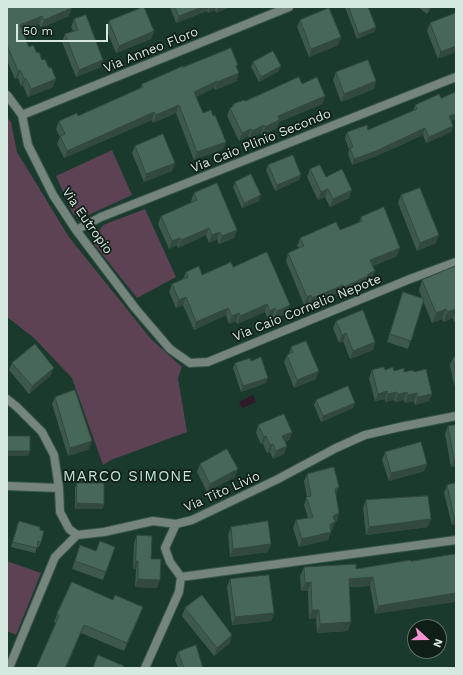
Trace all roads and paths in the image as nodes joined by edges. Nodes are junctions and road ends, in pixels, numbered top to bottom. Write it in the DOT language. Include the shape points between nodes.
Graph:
graph roads {
  1 [pos="289,7"];
  2 [pos="456,77"];
  3 [pos="7,95"];
  4 [pos="22,115"];
  5 [pos="76,230"];
  6 [pos="456,262"];
  7 [pos="170,349"];
  8 [pos="7,399"];
  9 [pos="456,416"];
  10 [pos="7,486"];
  11 [pos="59,488"];
  12 [pos="176,524"];
  13 [pos="77,535"];
  14 [pos="456,540"];
  15 [pos="181,577"];
  16 [pos="9,668"];
  17 [pos="146,668"];
  1 -- 4 [label="street, Via Anneo Floro"];
  2 -- 5 [label="street, Via Caio Plinio Secondo" via="102,217"];
  3 -- 4 [label="street, Via Eutropio"];
  4 -- 5 [label="street, Via Eutropio" via="28,145 52,195"];
  5 -- 7 [label="street, Via Eutropio"];
  6 -- 7 [label="street, Via Caio Cornelio Nepote" via="208,362 190,363"];
  8 -- 11 [label="street" via="42,432 54,455"];
  9 -- 12 [label="street, Via Tito Livio" via="364,435 192,520"];
  10 -- 11 [label="street"];
  11 -- 13 [label="street" via="60,512 69,529"];
  12 -- 13 [label="street" via="153,521"];
  12 -- 15 [label="street, Via Tito Livio" via="165,548 170,562"];
  13 -- 16 [label="street" via="55,557"];
  14 -- 15 [label="street"];
  15 -- 17 [label="street" via="179,592"];
}
